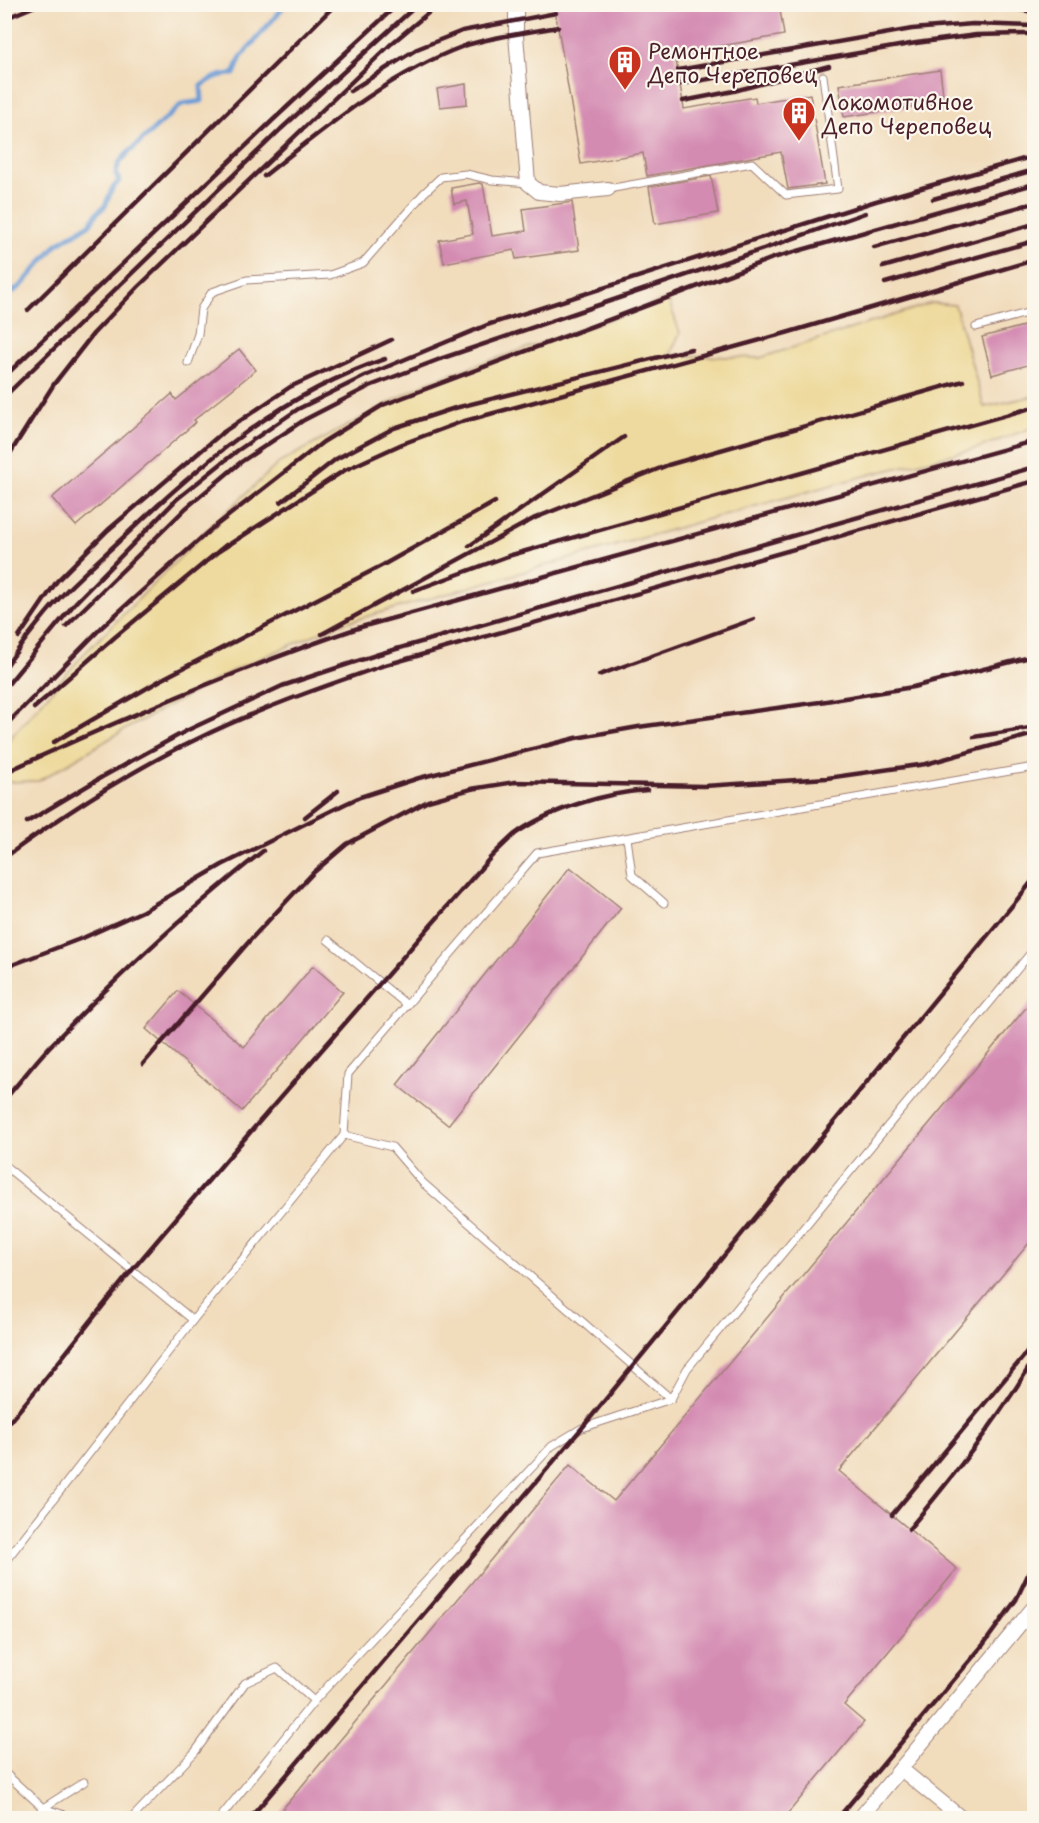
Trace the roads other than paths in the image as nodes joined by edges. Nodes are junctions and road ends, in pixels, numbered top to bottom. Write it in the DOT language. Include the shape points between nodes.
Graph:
graph roads {
  1 [pos="516,4"];
  2 [pos="823,76"];
  3 [pos="528,183"];
  4 [pos="608,189"];
  5 [pos="1035,311"];
  6 [pos="976,327"];
  7 [pos="188,363"];
  8 [pos="1035,767"];
  9 [pos="627,838"];
  10 [pos="664,903"];
  11 [pos="328,940"];
  12 [pos="1035,949"];
  13 [pos="407,1005"];
  14 [pos="344,1135"];
  15 [pos="4,1165"];
  16 [pos="193,1320"];
  17 [pos="672,1400"];
  18 [pos="4,1563"];
  19 [pos="1035,1607"];
  20 [pos="314,1701"];
  21 [pos="901,1769"];
  22 [pos="4,1772"];
  23 [pos="84,1782"];
  24 [pos="43,1808"];
  25 [pos="36,1818"];
  26 [pos="74,1818"];
  27 [pos="132,1818"];
  28 [pos="220,1818"];
  29 [pos="860,1818"];
  30 [pos="961,1818"];
  1 -- 3 [label="street"];
  2 -- 4 [label="lane" via="838,189 786,195 752,163"];
  3 -- 4 [label="street" via="539,192 560,194"];
  3 -- 7 [label="lane" via="466,174 441,177 363,263 330,276 247,280 212,292 201,309"];
  5 -- 6 [label="lane"];
  8 -- 9 [label="lane"];
  9 -- 10 [label="lane" via="632,875"];
  9 -- 13 [label="lane" via="537,853"];
  11 -- 13 [label="lane"];
  12 -- 17 [label="lane" via="687,1369"];
  13 -- 14 [label="lane" via="348,1074"];
  14 -- 16 [label="lane"];
  14 -- 17 [label="lane" via="392,1147 423,1183"];
  15 -- 16 [label="lane"];
  16 -- 18 [label="lane"];
  17 -- 20 [label="lane" via="582,1428 552,1446"];
  19 -- 21 [label="street"];
  20 -- 27 [label="lane" via="277,1668 245,1683 195,1752"];
  20 -- 28 [label="lane"];
  21 -- 29 [label="street"];
  21 -- 30 [label="street"];
  22 -- 24 [label="lane"];
  23 -- 24 [label="lane"];
  24 -- 25 [label="lane"];
  24 -- 26 [label="lane"];
}
